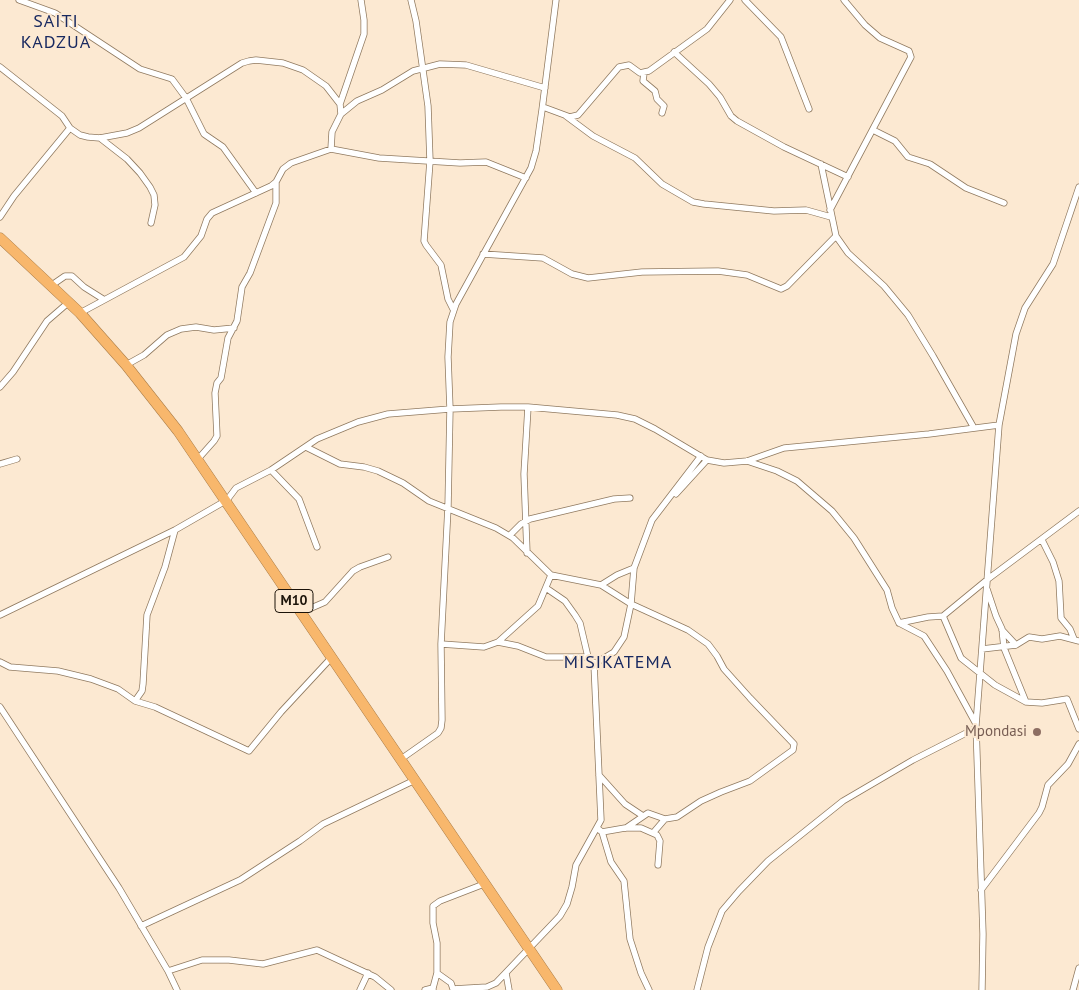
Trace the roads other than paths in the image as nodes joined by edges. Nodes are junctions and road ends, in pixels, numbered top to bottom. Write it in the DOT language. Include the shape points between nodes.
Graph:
graph roads {
  1 [pos="19,0"];
  2 [pos="361,0"];
  3 [pos="411,0"];
  4 [pos="556,0"];
  5 [pos="730,0"];
  6 [pos="745,0"];
  7 [pos="844,0"];
  8 [pos="674,52"];
  9 [pos="0,66"];
  10 [pos="422,68"];
  11 [pos="644,73"];
  12 [pos="545,88"];
  13 [pos="186,98"];
  14 [pos="340,104"];
  15 [pos="543,107"];
  16 [pos="809,109"];
  17 [pos="662,113"];
  18 [pos="341,114"];
  19 [pos="566,116"];
  20 [pos="70,128"];
  21 [pos="874,130"];
  22 [pos="100,138"];
  23 [pos="330,150"];
  24 [pos="430,161"];
  25 [pos="821,164"];
  26 [pos="526,178"];
  27 [pos="848,178"];
  28 [pos="276,182"];
  29 [pos="1079,187"];
  30 [pos="256,192"];
  31 [pos="1004,203"];
  32 [pos="830,210"];
  33 [pos="0,217"];
  34 [pos="831,217"];
  35 [pos="152,223"];
  36 [pos="836,236"];
  37 [pos="0,238"];
  38 [pos="483,254"];
  39 [pos="52,285"];
  40 [pos="103,299"];
  41 [pos="69,302"];
  42 [pos="453,310"];
  43 [pos="80,313"];
  44 [pos="234,328"];
  45 [pos="126,365"];
  46 [pos="0,387"];
  47 [pos="528,408"];
  48 [pos="450,409"];
  49 [pos="998,425"];
  50 [pos="974,428"];
  51 [pos="306,447"];
  52 [pos="704,458"];
  53 [pos="198,459"];
  54 [pos="17,460"];
  55 [pos="747,461"];
  56 [pos="0,464"];
  57 [pos="271,470"];
  58 [pos="630,498"];
  59 [pos="227,500"];
  60 [pos="448,507"];
  61 [pos="1079,511"];
  62 [pos="524,521"];
  63 [pos="175,530"];
  64 [pos="510,535"];
  65 [pos="1042,540"];
  66 [pos="316,547"];
  67 [pos="527,553"];
  68 [pos="388,557"];
  69 [pos="634,568"];
  70 [pos="551,575"];
  71 [pos="988,579"];
  72 [pos="601,585"];
  73 [pos="546,588"];
  74 [pos="987,588"];
  75 [pos="631,604"];
  76 [pos="302,612"];
  77 [pos="0,615"];
  78 [pos="943,616"];
  79 [pos="899,623"];
  80 [pos="1002,629"];
  81 [pos="1076,640"];
  82 [pos="498,642"];
  83 [pos="441,644"];
  84 [pos="1016,646"];
  85 [pos="1004,648"];
  86 [pos="982,650"];
  87 [pos="332,657"];
  88 [pos="588,657"];
  89 [pos="0,662"];
  90 [pos="594,664"];
  91 [pos="980,672"];
  92 [pos="135,701"];
  93 [pos="1026,702"];
  94 [pos="0,707"];
  95 [pos="976,726"];
  96 [pos="1079,729"];
  97 [pos="1079,744"];
  98 [pos="401,758"];
  99 [pos="599,775"];
  100 [pos="415,780"];
  101 [pos="643,816"];
  102 [pos="665,819"];
  103 [pos="625,828"];
  104 [pos="600,830"];
  105 [pos="653,833"];
  106 [pos="658,865"];
  107 [pos="484,884"];
  108 [pos="981,890"];
  109 [pos="141,926"];
  110 [pos="528,948"];
  111 [pos="1079,968"];
  112 [pos="168,971"];
  113 [pos="368,973"];
  114 [pos="437,973"];
  115 [pos="506,973"];
  116 [pos="492,988"];
  117 [pos="433,989"];
  118 [pos="177,990"];
  119 [pos="360,990"];
  120 [pos="391,990"];
  121 [pos="425,990"];
  122 [pos="509,990"];
  123 [pos="557,990"];
  124 [pos="649,990"];
  125 [pos="697,990"];
  126 [pos="982,990"];
  127 [pos="1074,990"];
  1 -- 13 [label="street" via="55,13 140,69 172,79"];
  2 -- 14 [label="street" via="364,34"];
  3 -- 10 [label="street"];
  4 -- 12 [label="street"];
  5 -- 8 [label="street" via="707,29"];
  6 -- 16 [label="street" via="781,37"];
  7 -- 21 [label="street" via="880,38 911,53"];
  8 -- 11 [label="street"];
  8 -- 25 [label="street" via="709,84 734,119 784,148"];
  9 -- 20 [label="street" via="62,116"];
  10 -- 12 [label="street" via="440,64 466,65"];
  10 -- 18 [label="street" via="357,101"];
  10 -- 24 [label="street" via="428,106"];
  11 -- 17 [label="street" via="643,80 664,106"];
  11 -- 19 [label="street" via="624,64 581,112 574,117"];
  12 -- 15 [label="street"];
  13 -- 14 [label="street" via="242,63 256,60 283,63 307,72 326,86"];
  13 -- 22 [label="street" via="139,128"];
  13 -- 30 [label="street" via="204,134 223,147"];
  14 -- 18 [label="street"];
  15 -- 19 [label="street"];
  15 -- 26 [label="street" via="536,151"];
  18 -- 23 [label="street" via="332,132"];
  19 -- 34 [label="street" via="593,136 635,158 662,184 693,202 766,210 806,210"];
  20 -- 22 [label="street" via="80,135"];
  20 -- 33 [label="street"];
  21 -- 27 [label="street"];
  21 -- 31 [label="street" via="895,141 908,157 930,164 966,188"];
  22 -- 35 [label="street" via="134,166 150,187 155,205"];
  23 -- 24 [label="street" via="374,158"];
  23 -- 28 [label="street" via="291,163 283,169"];
  24 -- 26 [label="street" via="486,162"];
  24 -- 42 [label="street" via="424,241 441,264"];
  25 -- 27 [label="street"];
  25 -- 32 [label="street"];
  26 -- 38 [label="street"];
  27 -- 32 [label="street"];
  28 -- 30 [label="street"];
  28 -- 44 [label="street" via="276,203 242,287"];
  29 -- 49 [label="street" via="1053,264 1025,308 1016,334"];
  30 -- 40 [label="street" via="212,213 201,236 184,257"];
  32 -- 34 [label="street"];
  34 -- 36 [label="street"];
  36 -- 38 [label="street" via="781,289 747,275 718,271 642,272 588,278 572,274 543,258"];
  36 -- 50 [label="street" via="848,253 884,286 908,315"];
  37 -- 39 [label="highway, M10"];
  38 -- 42 [label="street"];
  39 -- 40 [label="street" via="65,276 72,276"];
  39 -- 41 [label="highway, M10"];
  40 -- 43 [label="street"];
  41 -- 43 [label="highway, M10"];
  41 -- 46 [label="street" via="47,320"];
  42 -- 48 [label="street" via="449,332"];
  43 -- 45 [label="highway, M10"];
  44 -- 45 [label="street" via="181,329 167,335 144,355"];
  44 -- 53 [label="street" via="228,338 222,378 215,393 216,436"];
  45 -- 53 [label="highway, M10"];
  47 -- 48 [label="street"];
  47 -- 52 [label="street" via="627,417 655,429"];
  47 -- 62 [label="street"];
  48 -- 51 [label="street" via="374,417"];
  48 -- 60 [label="street"];
  49 -- 50 [label="street"];
  49 -- 71 [label="street"];
  50 -- 55 [label="street" via="784,448"];
  51 -- 57 [label="street"];
  51 -- 60 [label="street" via="340,464 378,471 429,501"];
  52 -- 55 [label="street" via="724,463"];
  52 -- 69 [label="street" via="652,520"];
  53 -- 59 [label="highway, M10"];
  54 -- 56 [label="street"];
  55 -- 79 [label="street" via="797,481 832,511 854,538 887,590"];
  57 -- 59 [label="street" via="236,488"];
  57 -- 66 [label="street" via="299,499"];
  58 -- 62 [label="street"];
  59 -- 63 [label="street"];
  59 -- 76 [label="highway, M10"];
  60 -- 64 [label="street"];
  60 -- 83 [label="street"];
  61 -- 65 [label="street"];
  62 -- 64 [label="street"];
  62 -- 67 [label="street"];
  63 -- 77 [label="street"];
  63 -- 92 [label="street" via="147,615 143,684"];
  64 -- 67 [label="street"];
  65 -- 71 [label="street"];
  65 -- 81 [label="street" via="1059,581 1061,618"];
  67 -- 70 [label="street"];
  68 -- 76 [label="street" via="360,567 324,602"];
  69 -- 72 [label="street"];
  69 -- 75 [label="street"];
  70 -- 72 [label="street"];
  70 -- 73 [label="street"];
  71 -- 74 [label="street"];
  71 -- 78 [label="street"];
  72 -- 75 [label="street"];
  73 -- 82 [label="street" via="538,606"];
  73 -- 88 [label="street" via="564,601 575,615"];
  74 -- 80 [label="street"];
  74 -- 86 [label="street"];
  75 -- 90 [label="street" via="624,637 614,652"];
  75 -- 102 [label="street" via="688,630 708,644 724,669 795,747 750,781 702,801 677,818"];
  76 -- 87 [label="highway, M10"];
  78 -- 79 [label="street"];
  78 -- 91 [label="street" via="961,658"];
  79 -- 95 [label="street" via="924,636"];
  80 -- 84 [label="street"];
  80 -- 85 [label="street"];
  81 -- 84 [label="street" via="1060,636 1029,638"];
  82 -- 83 [label="street" via="484,647"];
  82 -- 88 [label="street" via="518,646 546,658"];
  83 -- 98 [label="street" via="441,728"];
  84 -- 85 [label="street"];
  85 -- 86 [label="street"];
  85 -- 93 [label="street"];
  86 -- 91 [label="street"];
  87 -- 92 [label="street" via="249,751 155,707"];
  87 -- 98 [label="highway, M10"];
  88 -- 90 [label="street"];
  89 -- 92 [label="street" via="10,667 58,671 91,679"];
  90 -- 99 [label="street"];
  91 -- 93 [label="street" via="1003,690"];
  91 -- 95 [label="street"];
  93 -- 96 [label="street" via="1067,699"];
  94 -- 109 [label="street"];
  95 -- 108 [label="street"];
  95 -- 125 [label="street" via="843,801 768,860 722,911"];
  97 -- 108 [label="street" via="1068,764 1048,785 1039,813"];
  98 -- 100 [label="highway, M10"];
  99 -- 101 [label="street" via="625,804"];
  99 -- 104 [label="street"];
  100 -- 107 [label="highway, M10"];
  100 -- 109 [label="street" via="323,824 240,880"];
  101 -- 102 [label="street" via="650,813"];
  101 -- 103 [label="street"];
  102 -- 105 [label="street"];
  103 -- 104 [label="street"];
  103 -- 105 [label="street" via="641,828"];
  104 -- 110 [label="street" via="576,865 572,887 560,916"];
  104 -- 124 [label="street" via="610,862 624,882 630,939"];
  105 -- 106 [label="street" via="660,841"];
  107 -- 110 [label="highway, M10"];
  107 -- 114 [label="street" via="433,906"];
  108 -- 126 [label="street"];
  109 -- 112 [label="street"];
  110 -- 115 [label="street"];
  110 -- 123 [label="highway, M10"];
  111 -- 127 [label="street"];
  112 -- 113 [label="street" via="202,960 263,964 317,950"];
  112 -- 118 [label="street"];
  113 -- 119 [label="street"];
  113 -- 120 [label="street"];
  114 -- 116 [label="street" via="452,983 453,989"];
  114 -- 117 [label="street"];
  115 -- 116 [label="street"];
  115 -- 122 [label="street"];
  117 -- 121 [label="street"];
}
